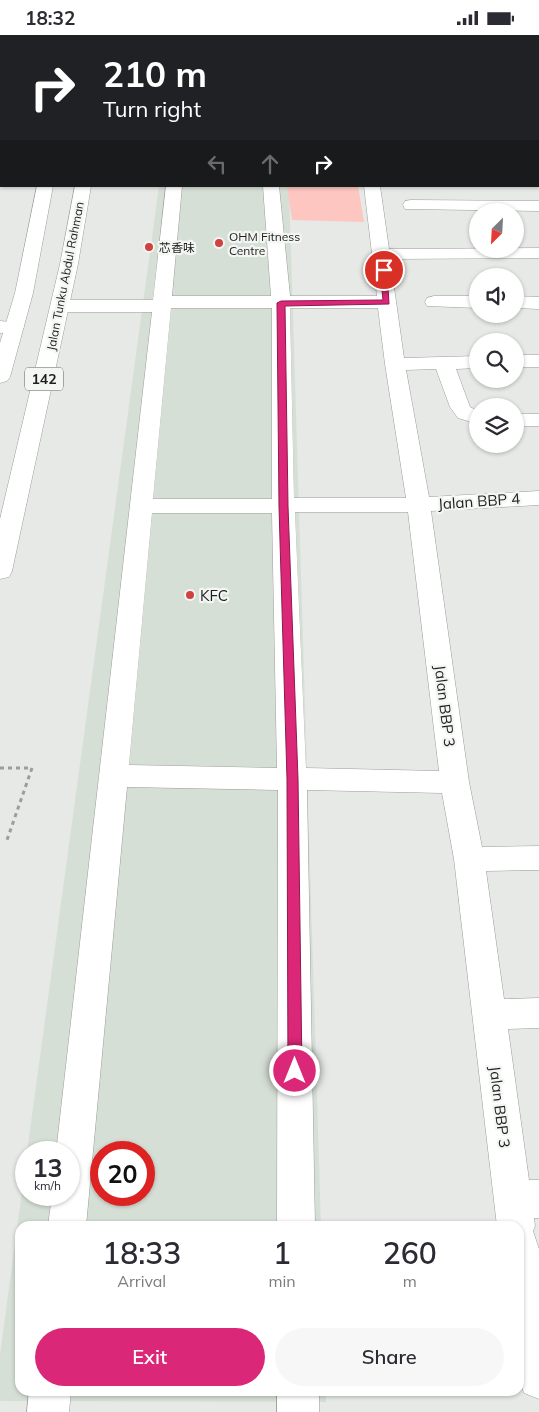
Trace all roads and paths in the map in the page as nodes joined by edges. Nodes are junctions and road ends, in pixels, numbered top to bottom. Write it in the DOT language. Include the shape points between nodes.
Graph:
graph roads {
  1 [pos="45,187"];
  2 [pos="83,187"];
  3 [pos="174,187"];
  4 [pos="271,187"];
  5 [pos="372,187"];
  6 [pos="411,205"];
  7 [pos="539,205"];
  8 [pos="539,253"];
  9 [pos="382,254"];
  10 [pos="387,302"];
  11 [pos="434,302"];
  12 [pos="469,302"];
  13 [pos="281,303"];
  14 [pos="524,303"];
  15 [pos="539,303"];
  16 [pos="162,304"];
  17 [pos="60,306"];
  18 [pos="7,327"];
  19 [pos="524,361"];
  20 [pos="539,361"];
  21 [pos="443,362"];
  22 [pos="469,362"];
  23 [pos="395,364"];
  24 [pos="0,377"];
  25 [pos="469,415"];
  26 [pos="524,420"];
  27 [pos="539,420"];
  28 [pos="539,498"];
  29 [pos="419,505"];
  30 [pos="142,506"];
  31 [pos="283,506"];
  32 [pos="0,571"];
  33 [pos="0,768"];
  34 [pos="113,776"];
  35 [pos="292,779"];
  36 [pos="455,782"];
  37 [pos="7,840"];
  38 [pos="469,859"];
  39 [pos="539,859"];
  40 [pos="539,1013"];
  41 [pos="488,1014"];
  42 [pos="522,1208"];
  43 [pos="68,1221"];
  44 [pos="296,1221"];
  45 [pos="524,1278"];
  46 [pos="539,1378"];
  47 [pos="50,1396"];
  48 [pos="298,1396"];
  49 [pos="48,1412"];
  50 [pos="298,1412"];
  1 -- 18 [label="street, 142" via="24,293"];
  2 -- 17 [label="street, Jalan Tunku Abdul Rahman / 142"];
  3 -- 16 [label="street"];
  4 -- 13 [label="street"];
  5 -- 9 [label="street, Jalan BBP 3"];
  6 -- 7 [label="street"];
  8 -- 9 [label="street"];
  9 -- 10 [label="street, Jalan BBP 3"];
  10 -- 13 [label="street"];
  10 -- 23 [label="street, Jalan BBP 3"];
  11 -- 12 [label="street"];
  13 -- 16 [label="street"];
  13 -- 31 [label="street"];
  14 -- 15 [label="street"];
  16 -- 17 [label="street"];
  16 -- 30 [label="street"];
  17 -- 32 [label="street, Jalan Tunku Abdul Rahman / 142"];
  18 -- 24 [label="street, 142"];
  19 -- 20 [label="street"];
  21 -- 22 [label="street"];
  21 -- 23 [label="street"];
  21 -- 25 [label="street" via="460,407"];
  23 -- 29 [label="street, Jalan BBP 3"];
  26 -- 27 [label="street"];
  28 -- 29 [label="street, Jalan BBP 4"];
  29 -- 31 [label="street, Jalan BBP 4"];
  29 -- 36 [label="street, Jalan BBP 3"];
  30 -- 31 [label="street, Jalan BBP 4"];
  30 -- 34 [label="street"];
  31 -- 35 [label="street"];
  33 -- 37 [label="path" via="32,768"];
  34 -- 35 [label="street"];
  34 -- 43 [label="street"];
  35 -- 36 [label="street"];
  35 -- 44 [label="street"];
  36 -- 38 [label="street, Jalan BBP 3"];
  38 -- 39 [label="street"];
  38 -- 41 [label="street, Jalan BBP 3"];
  40 -- 41 [label="street"];
  41 -- 42 [label="street, Jalan BBP 3"];
  45 -- 46 [label="street"];
  47 -- 49 [label="street"];
  48 -- 50 [label="street"];
}
